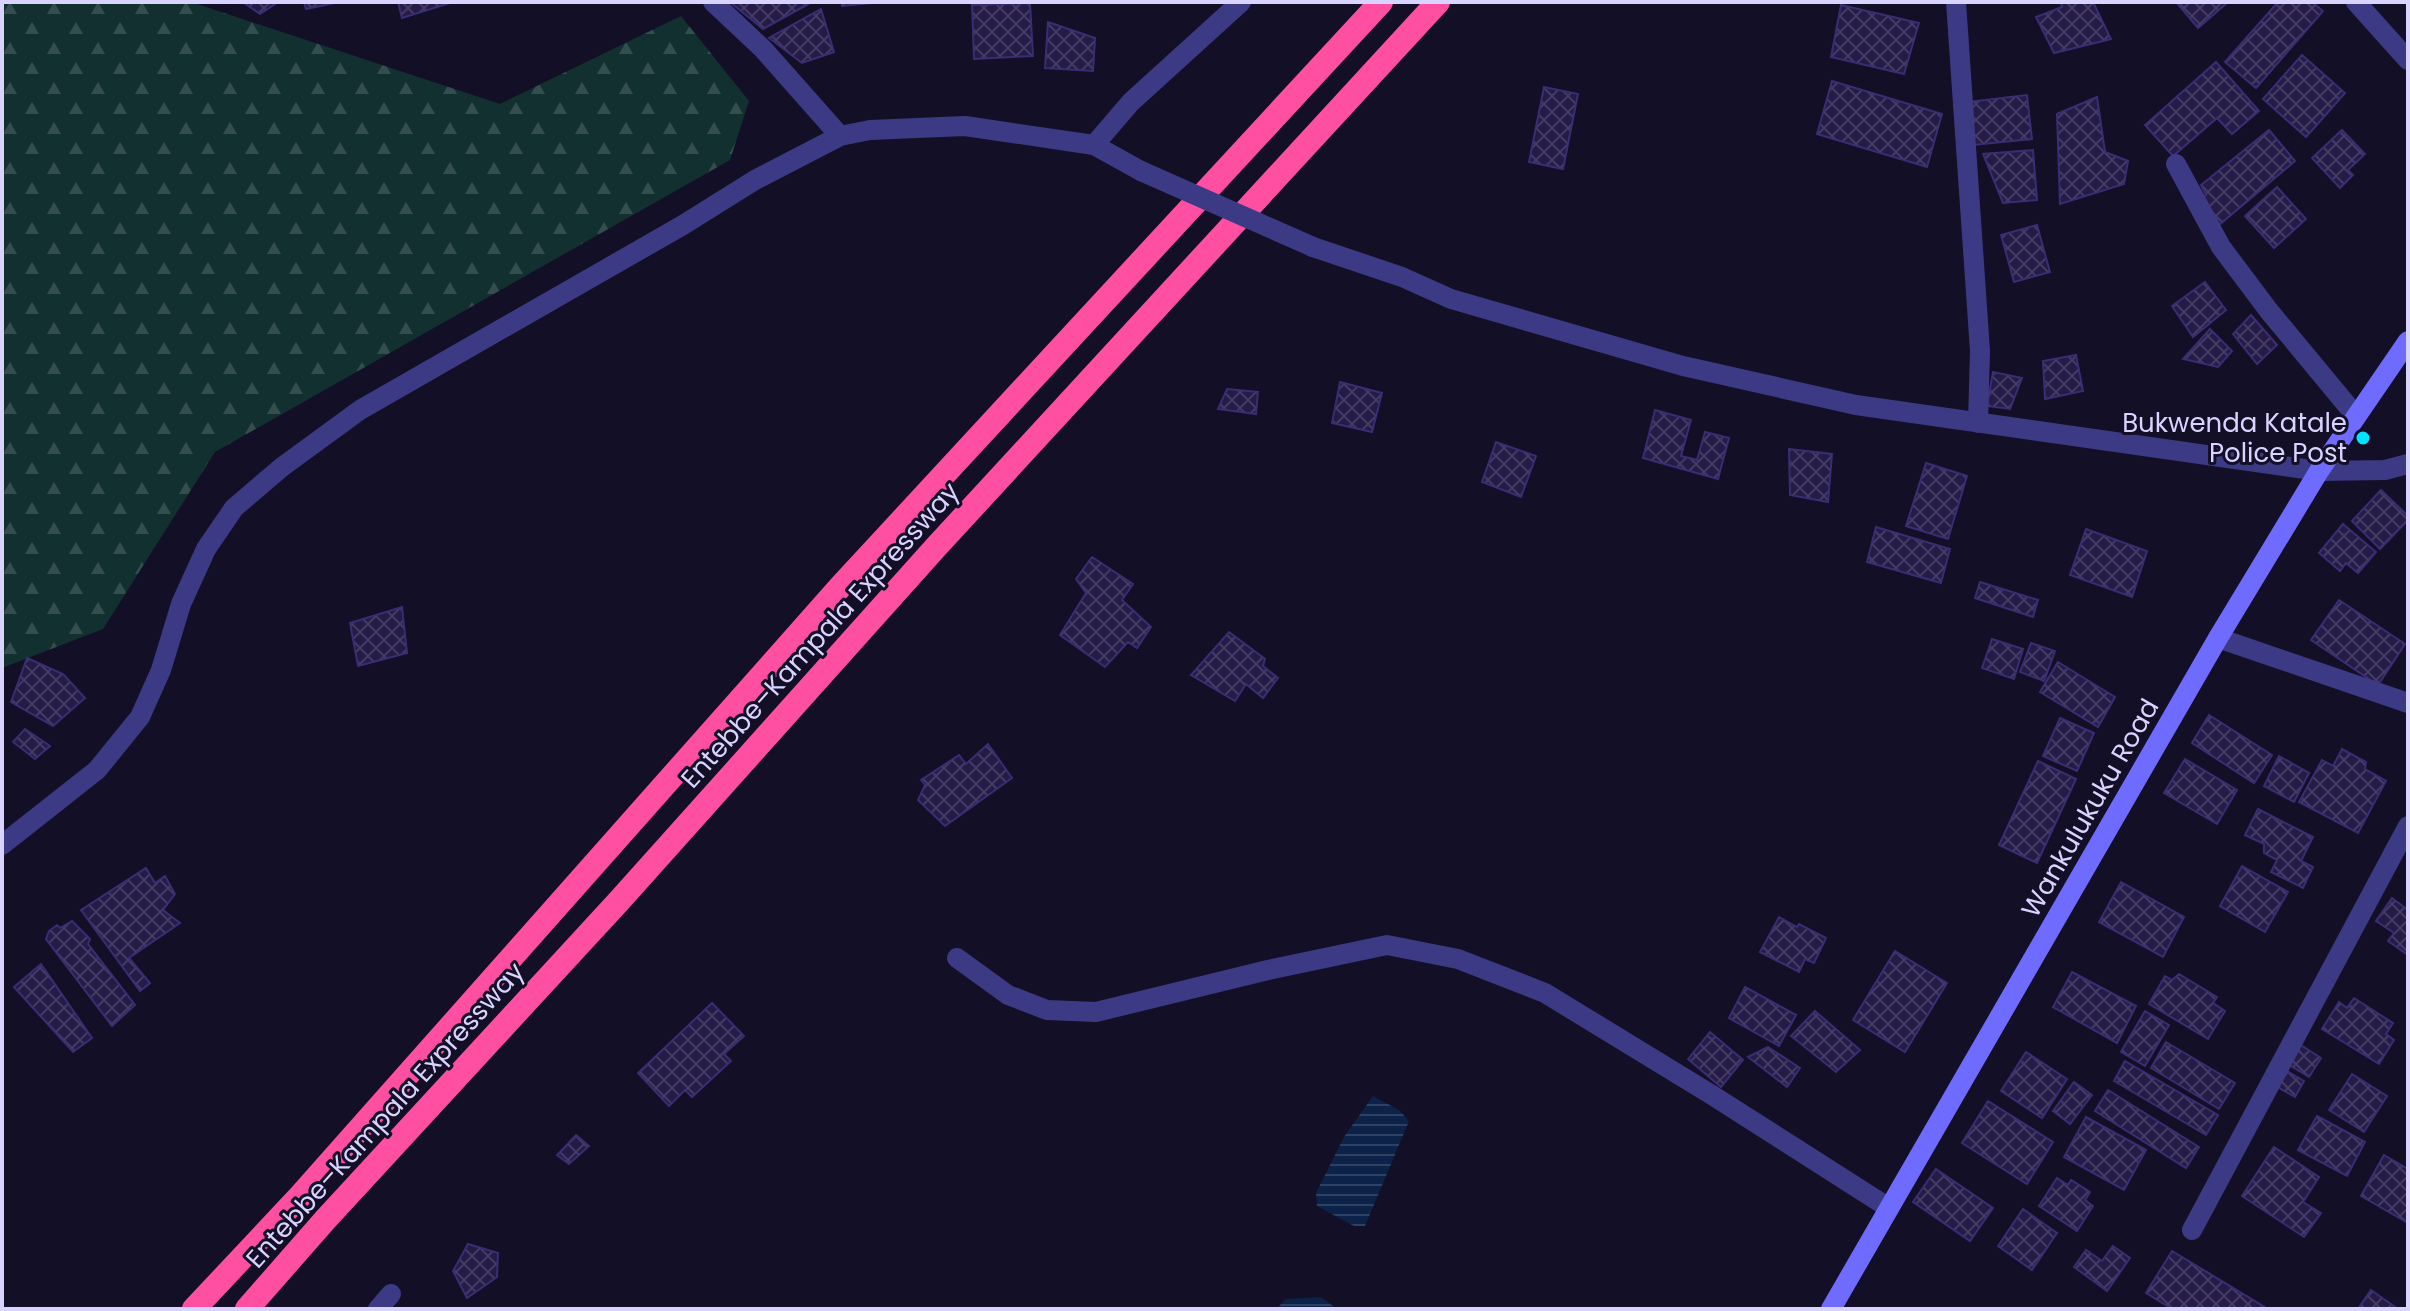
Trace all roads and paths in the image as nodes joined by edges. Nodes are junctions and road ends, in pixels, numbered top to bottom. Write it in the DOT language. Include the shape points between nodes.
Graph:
graph roads {
  1 [pos="713,2"];
  2 [pos="1241,2"];
  3 [pos="1381,2"];
  4 [pos="1438,2"];
  5 [pos="1956,2"];
  6 [pos="2356,2"];
  7 [pos="2408,60"];
  8 [pos="840,136"];
  9 [pos="1094,145"];
  10 [pos="2176,164"];
  11 [pos="2408,341"];
  12 [pos="2356,416"];
  13 [pos="1978,423"];
  14 [pos="2408,464"];
  15 [pos="2319,471"];
  16 [pos="2218,638"];
  17 [pos="2408,703"];
  18 [pos="2408,826"];
  19 [pos="2,845"];
  20 [pos="957,958"];
  21 [pos="1889,1208"];
  22 [pos="2192,1230"];
  23 [pos="1832,1308"];
  24 [pos="194,1309"];
  25 [pos="247,1309"];
  1 -- 8 [label="street"];
  2 -- 9 [label="street" via="1131,102"];
  3 -- 24 [label="highway, Entebbe–Kampala Expressway" via="840,587"];
  4 -- 25 [label="highway, Entebbe–Kampala Expressway"];
  5 -- 13 [label="street" via="1980,351"];
  6 -- 7 [label="street"];
  8 -- 9 [label="street" via="965,126"];
  8 -- 19 [label="street" via="360,410 282,467 234,508 206,549 140,717 97,770"];
  9 -- 13 [label="street, bridge" via="1313,247 1451,299 1683,366 1856,405"];
  10 -- 12 [label="street" via="2221,247"];
  11 -- 12 [label="main road, Wankulukuku Road"];
  12 -- 15 [label="main road, Wankulukuku Road"];
  13 -- 15 [label="street"];
  14 -- 15 [label="street" via="2385,470"];
  15 -- 16 [label="main road, Wankulukuku Road"];
  16 -- 17 [label="street"];
  16 -- 21 [label="main road, Wankulukuku Road"];
  18 -- 22 [label="street"];
  20 -- 21 [label="street" via="980,978 1021,1000 1047,1010 1096,1012 1387,945 1458,959 1545,993"];
  21 -- 23 [label="main road, Wankulukuku Road"];
}
